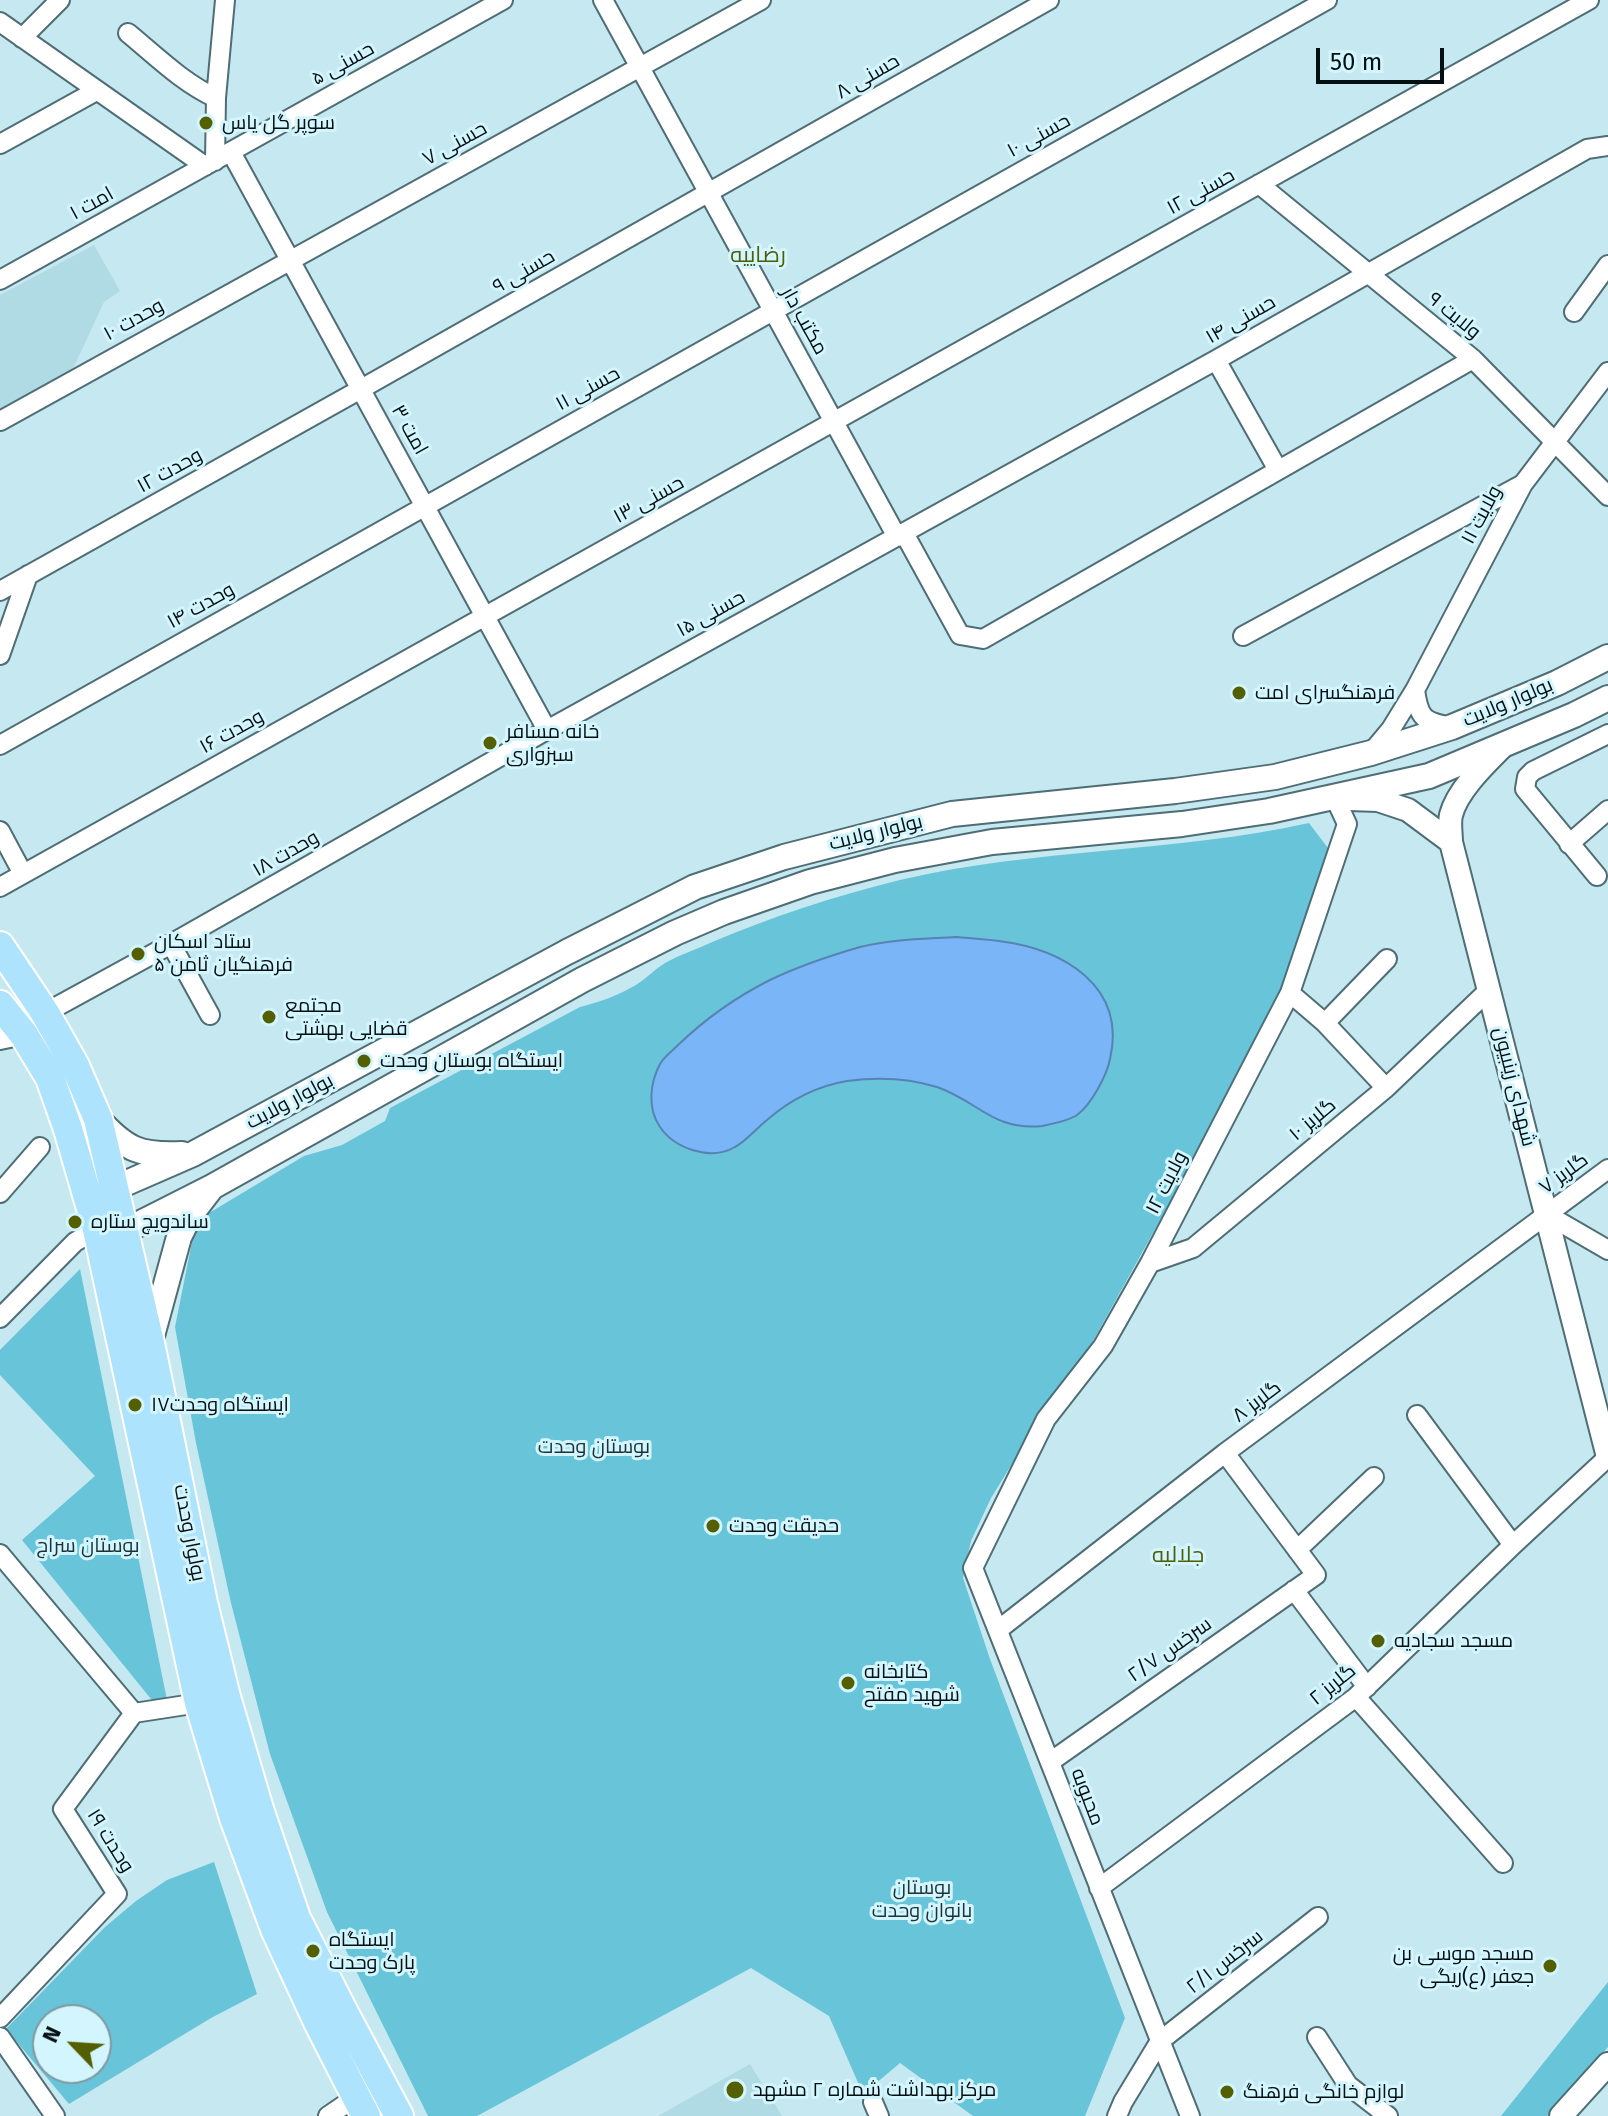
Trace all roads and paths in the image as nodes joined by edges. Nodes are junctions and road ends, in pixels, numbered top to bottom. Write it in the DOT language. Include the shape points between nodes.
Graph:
graph roads {
  1 [pos="60,0"];
  2 [pos="225,0"];
  3 [pos="503,0"];
  4 [pos="603,0"];
  5 [pos="761,0"];
  6 [pos="1049,0"];
  7 [pos="1327,0"];
  8 [pos="1589,0"];
  9 [pos="0,22"];
  10 [pos="128,33"];
  11 [pos="22,38"];
  12 [pos="640,68"];
  13 [pos="96,91"];
  14 [pos="216,98"];
  15 [pos="0,144"];
  16 [pos="1608,146"];
  17 [pos="217,160"];
  18 [pos="1259,184"];
  19 [pos="708,193"];
  20 [pos="290,260"];
  21 [pos="1606,271"];
  22 [pos="1367,273"];
  23 [pos="0,280"];
  24 [pos="773,310"];
  25 [pos="1574,312"];
  26 [pos="1473,359"];
  27 [pos="1216,360"];
  28 [pos="1608,372"];
  29 [pos="361,389"];
  30 [pos="0,421"];
  31 [pos="834,422"];
  32 [pos="1555,442"];
  33 [pos="1278,470"];
  34 [pos="1523,484"];
  35 [pos="1608,496"];
  36 [pos="425,505"];
  37 [pos="900,535"];
  38 [pos="28,575"];
  39 [pos="0,591"];
  40 [pos="485,616"];
  41 [pos="1243,636"];
  42 [pos="0,655"];
  43 [pos="1608,657"];
  44 [pos="1415,690"];
  45 [pos="1608,698"];
  46 [pos="1452,727"];
  47 [pos="547,730"];
  48 [pos="1608,734"];
  49 [pos="1506,743"];
  50 [pos="0,745"];
  51 [pos="1371,753"];
  52 [pos="1335,798"];
  53 [pos="1608,810"];
  54 [pos="0,831"];
  55 [pos="1451,842"];
  56 [pos="1569,844"];
  57 [pos="23,874"];
  58 [pos="1597,876"];
  59 [pos="0,887"];
  60 [pos="171,944"];
  61 [pos="0,946"];
  62 [pos="1387,959"];
  63 [pos="1489,990"];
  64 [pos="1290,993"];
  65 [pos="0,1005"];
  66 [pos="45,1013"];
  67 [pos="210,1015"];
  68 [pos="1325,1023"];
  69 [pos="12,1037"];
  70 [pos="1386,1088"];
  71 [pos="98,1119"];
  72 [pos="40,1147"];
  73 [pos="193,1154"];
  74 [pos="1608,1169"];
  75 [pos="212,1187"];
  76 [pos="115,1188"];
  77 [pos="0,1193"];
  78 [pos="1546,1214"];
  79 [pos="97,1229"];
  80 [pos="125,1231"];
  81 [pos="1608,1250"];
  82 [pos="1150,1263"];
  83 [pos="0,1318"];
  84 [pos="150,1343"];
  85 [pos="1417,1415"];
  86 [pos="1225,1453"];
  87 [pos="1608,1457"];
  88 [pos="1374,1477"];
  89 [pos="1513,1545"];
  90 [pos="1297,1550"];
  91 [pos="2,1558"];
  92 [pos="973,1568"];
  93 [pos="1294,1590"];
  94 [pos="998,1630"];
  95 [pos="1362,1692"];
  96 [pos="199,1703"];
  97 [pos="134,1713"];
  98 [pos="1050,1762"];
  99 [pos="1503,1863"];
  100 [pos="1099,1888"];
  101 [pos="1318,1917"];
  102 [pos="0,2018"];
  103 [pos="0,2037"];
  104 [pos="1317,2037"];
  105 [pos="1160,2041"];
  106 [pos="1608,2064"];
  107 [pos="361,2106"];
  108 [pos="55,2116"];
  109 [pos="328,2116"];
  110 [pos="399,2116"];
  111 [pos="1117,2116"];
  112 [pos="1190,2116"];
  113 [pos="1388,2116"];
  114 [pos="1561,2116"];
  1 -- 11 [label="street"];
  2 -- 14 [label="street"];
  3 -- 17 [label="street, حسنی ۵"];
  4 -- 12 [label="street, مکتب دار"];
  5 -- 12 [label="street, حسنی ۷"];
  6 -- 19 [label="street, حسنی ۸"];
  7 -- 24 [label="street, حسنی ۱۰"];
  8 -- 18 [label="street, حسنی ۱۲"];
  9 -- 11 [label="street, امت ۳"];
  10 -- 14 [label="street" via="179,76"];
  11 -- 13 [label="street, امت ۳"];
  12 -- 19 [label="street, مکتب دار"];
  12 -- 20 [label="street, حسنی ۷"];
  13 -- 15 [label="street"];
  13 -- 17 [label="street, امت ۳"];
  14 -- 17 [label="street"];
  16 -- 22 [label="street, حسنی ۱۴" via="1587,149"];
  17 -- 20 [label="street, امت ۳"];
  17 -- 23 [label="street, امت ۱"];
  18 -- 22 [label="street, ولایت ۹"];
  18 -- 31 [label="street, حسنی ۱۲"];
  19 -- 24 [label="street, مکتب دار"];
  19 -- 29 [label="street, حسنی ۹"];
  20 -- 29 [label="street, امت ۳"];
  20 -- 30 [label="street, وحدت ۱۰"];
  21 -- 25 [label="street"];
  22 -- 26 [label="street, ولایت ۹"];
  22 -- 27 [label="street, حسنی ۱۴"];
  24 -- 31 [label="street, مکتب دار"];
  24 -- 36 [label="street, حسنی ۱۱"];
  26 -- 32 [label="street, ولایت ۹"];
  26 -- 33 [label="street"];
  27 -- 33 [label="street"];
  27 -- 37 [label="street, حسنی ۱۴"];
  28 -- 32 [label="street, ولایت ۱۱"];
  29 -- 36 [label="street, امت ۳"];
  29 -- 38 [label="street, وحدت ۱۲"];
  31 -- 37 [label="street, مکتب دار"];
  31 -- 40 [label="street, حسنی ۱۳"];
  32 -- 34 [label="street, ولایت ۱۱"];
  32 -- 35 [label="street, ولایت ۹"];
  33 -- 37 [label="street, مکتب دار" via="983,639 960,635"];
  34 -- 41 [label="street"];
  34 -- 44 [label="street, ولایت ۱۱"];
  36 -- 40 [label="street, امت ۳"];
  36 -- 50 [label="street, وحدت ۱۴"];
  37 -- 47 [label="street, حسنی ۱۵"];
  38 -- 39 [label="street, وحدت ۱۲"];
  38 -- 42 [label="street"];
  40 -- 47 [label="street, امت ۳"];
  40 -- 57 [label="street, وحدت ۱۶"];
  43 -- 46 [label="main road, بولوار ولایت"];
  44 -- 46 [label="street" via="1421,715 1433,724"];
  44 -- 51 [label="street, ولایت ۱۱"];
  45 -- 49 [label="main road, بولوار ولایت"];
  46 -- 51 [label="main road, بولوار ولایت"];
  47 -- 60 [label="street, وحدت ۱۸"];
  48 -- 56 [label="street" via="1527,777 1525,789"];
  49 -- 52 [label="main road, بولوار ولایت" via="1429,776"];
  49 -- 55 [label="street" via="1462,794 1451,816"];
  51 -- 73 [label="main road, بولوار ولایت" via="1260,779 952,814 784,857 695,887"];
  52 -- 55 [label="street" via="1378,800 1408,810"];
  52 -- 64 [label="street, ولایت ۱۲" via="1347,824"];
  52 -- 75 [label="main road, بولوار ولایت" via="1182,824 992,842 895,860 752,902 582,980"];
  53 -- 56 [label="street"];
  54 -- 57 [label="street"];
  55 -- 63 [label="street, شهدای زینبیون"];
  56 -- 58 [label="street"];
  57 -- 59 [label="street, وحدت ۱۶"];
  60 -- 66 [label="street, وحدت ۱۸"];
  60 -- 67 [label="street"];
  61 -- 66 [label="main road, بولوار وحدت"];
  62 -- 68 [label="street"];
  63 -- 70 [label="street, گلریز ۱۰"];
  63 -- 78 [label="street, شهدای زینبیون"];
  64 -- 68 [label="street"];
  64 -- 82 [label="street, ولایت ۱۲"];
  65 -- 69 [label="main road, بولوار وحدت"];
  66 -- 71 [label="main road, بولوار وحدت"];
  68 -- 70 [label="street"];
  69 -- 79 [label="main road, بولوار وحدت" via="50,1078"];
  70 -- 82 [label="street, گلریز ۱۰" via="1193,1248"];
  71 -- 73 [label="main road, بولوار ولایت" via="117,1140 135,1149 155,1155"];
  71 -- 76 [label="main road, بولوار وحدت"];
  72 -- 77 [label="street"];
  73 -- 75 [label="main road" via="189,1176"];
  73 -- 76 [label="main road, بولوار ولایت"];
  74 -- 78 [label="street, گلریز ۷"];
  75 -- 80 [label="main road, بولوار ولایت"];
  75 -- 84 [label="main road, بولوار ولایت" via="179,1237"];
  76 -- 79 [label="main road"];
  76 -- 80 [label="main road, بولوار وحدت"];
  78 -- 81 [label="street"];
  78 -- 86 [label="street, گلریز ۸"];
  78 -- 87 [label="street, شهدای زینبیون"];
  79 -- 80 [label="main road"];
  79 -- 83 [label="street" via="75,1242"];
  79 -- 96 [label="main road, بولوار وحدت"];
  80 -- 84 [label="main road, بولوار وحدت"];
  82 -- 92 [label="street, ولایت ۱۲" via="1103,1346 1046,1419"];
  84 -- 110 [label="main road, بولوار وحدت" via="203,1603 259,1809 296,1918"];
  85 -- 89 [label="street"];
  86 -- 90 [label="street"];
  86 -- 94 [label="street, گلریز ۸"];
  87 -- 89 [label="street, گلریز ۲"];
  88 -- 90 [label="street"];
  89 -- 95 [label="street, گلریز ۲"];
  90 -- 93 [label="street, سرخس ۲/۷" via="1316,1575"];
  91 -- 97 [label="street"];
  92 -- 94 [label="street, محبوبه"];
  93 -- 95 [label="street"];
  93 -- 98 [label="street, سرخس ۲/۷"];
  94 -- 98 [label="street, محبوبه"];
  95 -- 99 [label="street"];
  95 -- 100 [label="street, گلریز ۲"];
  96 -- 97 [label="street"];
  96 -- 107 [label="main road, بولوار وحدت" via="275,1929"];
  97 -- 102 [label="street, وحدت ۱۹" via="63,1809 117,1894"];
  98 -- 100 [label="street, محبوبه"];
  100 -- 105 [label="street, محبوبه"];
  101 -- 105 [label="street, سرخس ۲/۱"];
  103 -- 108 [label="street"];
  104 -- 113 [label="street" via="1348,2085"];
  105 -- 111 [label="street"];
  105 -- 112 [label="street, محبوبه"];
  106 -- 114 [label="street"];
  107 -- 109 [label="street"];
}
